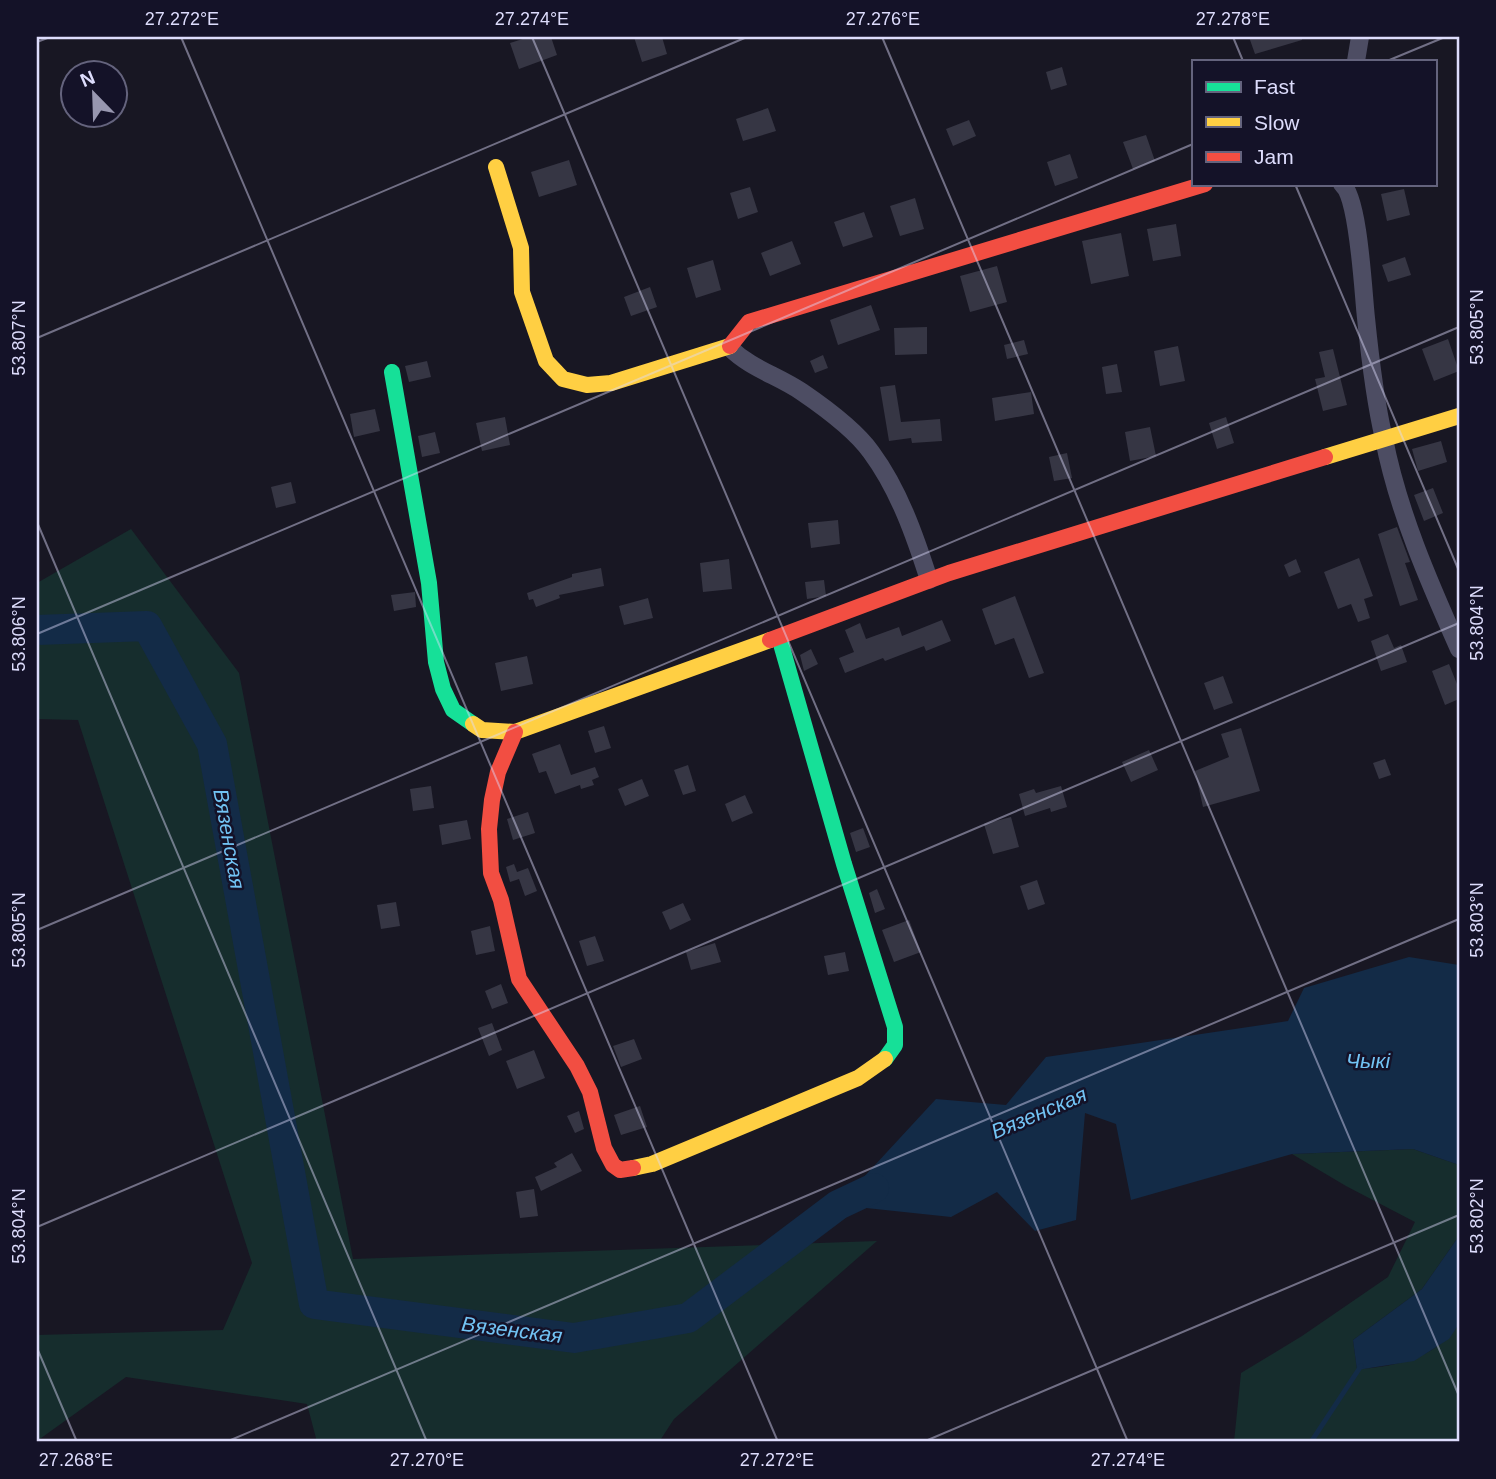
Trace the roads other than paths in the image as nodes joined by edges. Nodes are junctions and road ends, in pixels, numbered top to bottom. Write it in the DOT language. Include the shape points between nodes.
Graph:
graph roads {
  1 [pos="1360,37"];
  2 [pos="1356,60"];
  3 [pos="496,167"];
  4 [pos="1198,186"];
  5 [pos="1345,186"];
  6 [pos="729,347"];
  7 [pos="392,372"];
  8 [pos="1459,416"];
  9 [pos="1384,440"];
  10 [pos="929,580"];
  11 [pos="779,637"];
  12 [pos="1459,649"];
  13 [pos="515,732"];
  1 -- 2 [label="street"];
  3 -- 6 [label="street" via="521,248 522,292 546,360 564,379 587,385 611,383"];
  4 -- 6 [label="street" via="748,322"];
  5 -- 9 [label="street" via="1356,219"];
  6 -- 10 [label="street" via="743,361 801,391 871,452 912,526"];
  7 -- 13 [label="street" via="443,688 453,710 482,730"];
  8 -- 9 [label="street"];
  9 -- 10 [label="street"];
  9 -- 12 [label="street" via="1405,512"];
  10 -- 11 [label="street"];
  11 -- 13 [label="street"];
  11 -- 13 [label="street" via="895,1027 895,1045 884,1061 858,1078 652,1164 620,1170 614,1165 604,1148 590,1092 519,979 489,852 498,772"];
}
